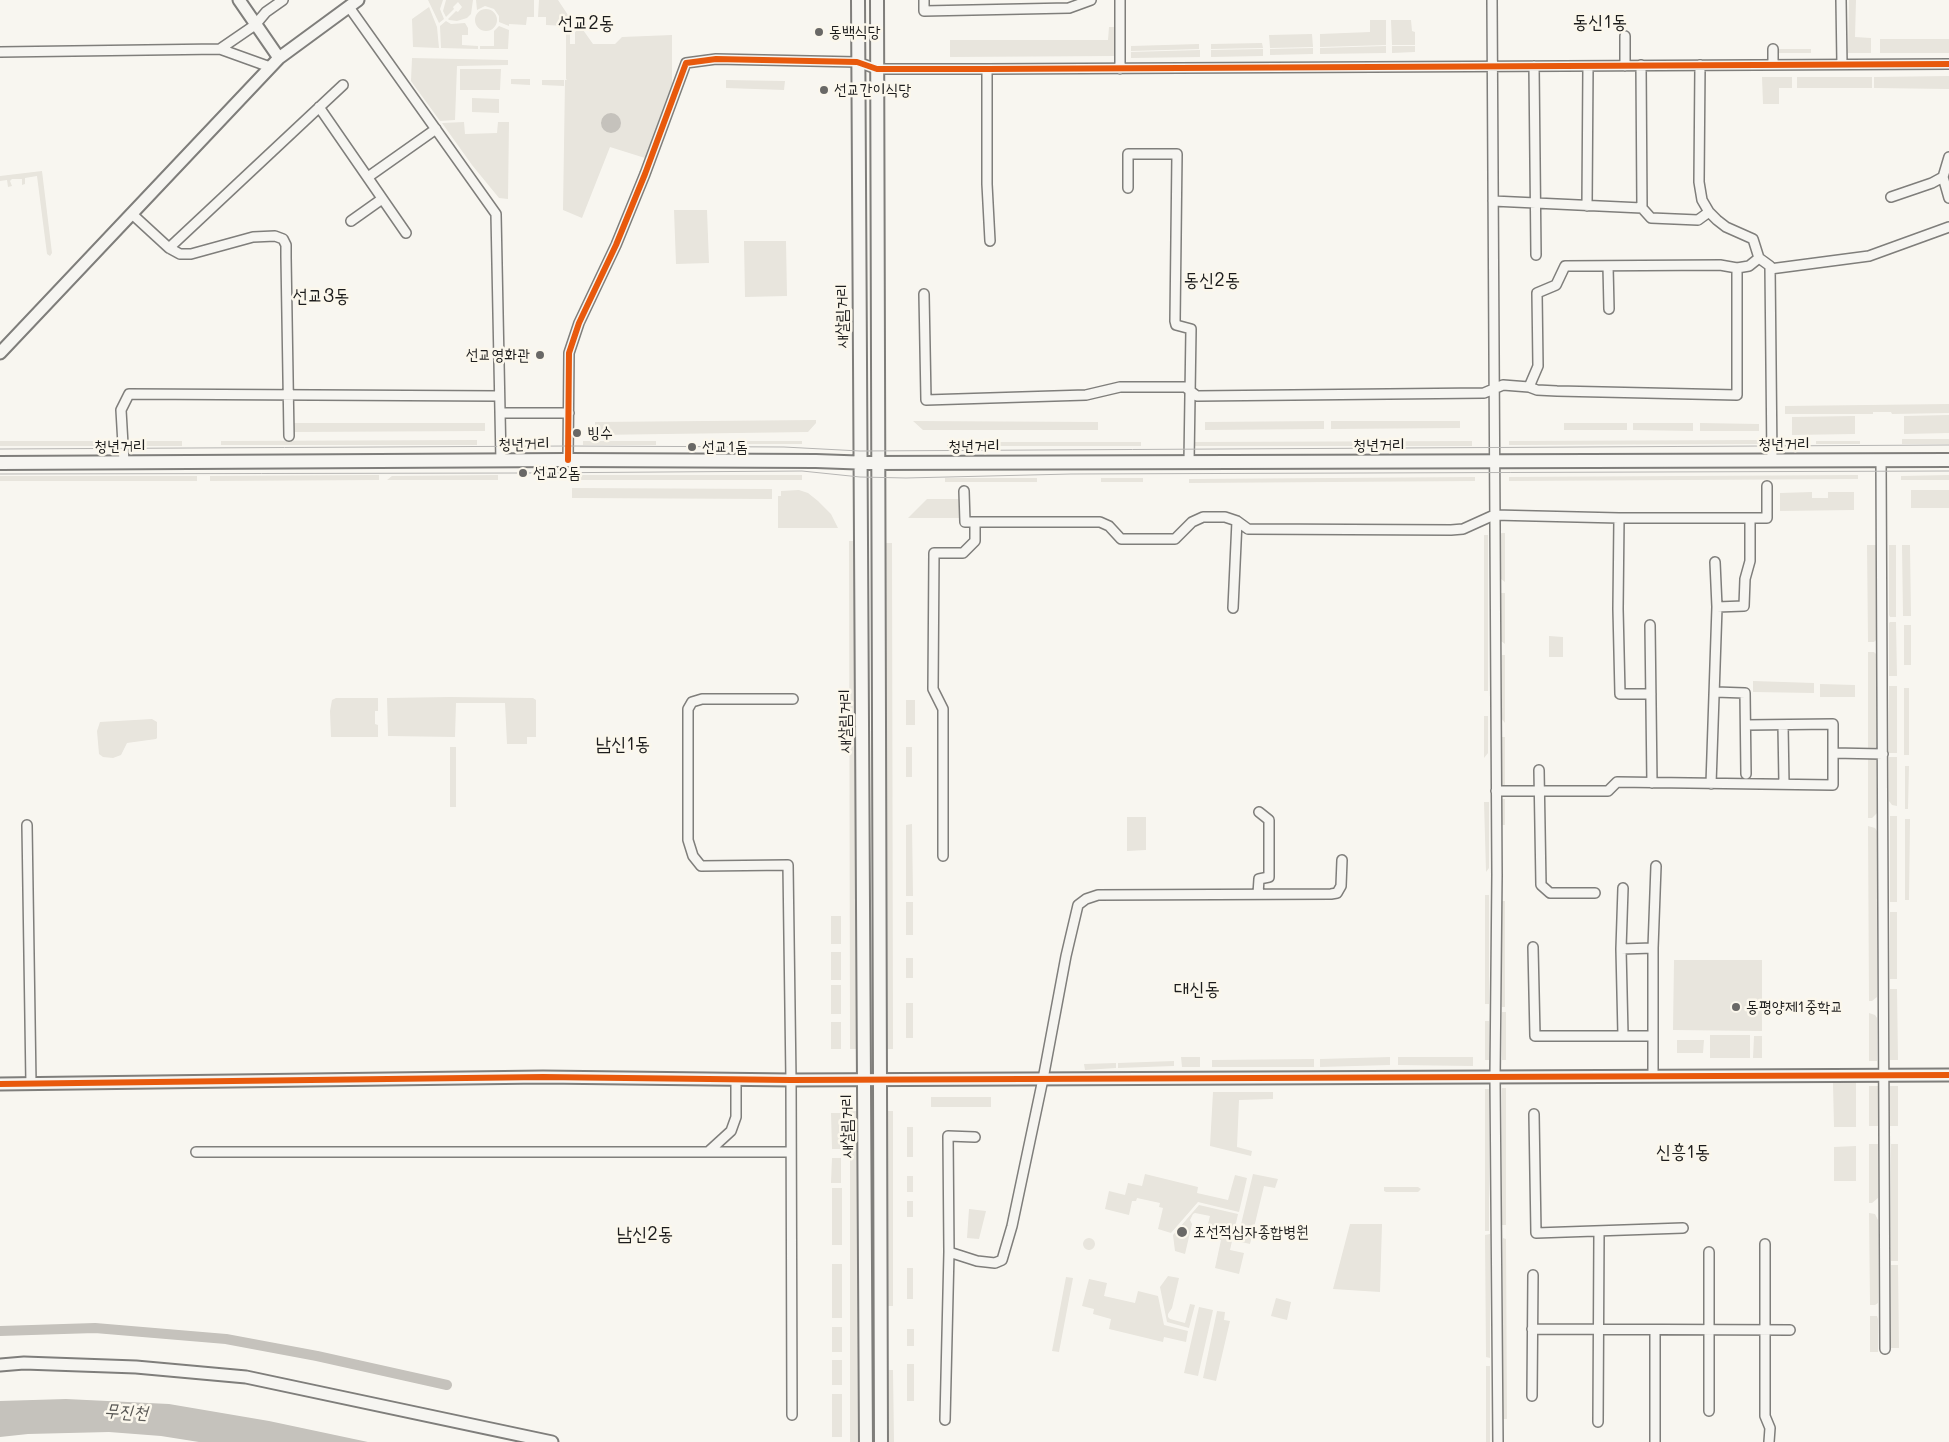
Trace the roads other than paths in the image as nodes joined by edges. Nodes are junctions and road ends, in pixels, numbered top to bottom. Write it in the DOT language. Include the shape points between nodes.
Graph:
graph roads {
  1 [pos="239,0"];
  2 [pos="283,0"];
  3 [pos="858,0"];
  4 [pos="877,0"];
  5 [pos="924,0"];
  6 [pos="1090,0"];
  7 [pos="1120,0"];
  8 [pos="1492,0"];
  9 [pos="1841,0"];
  10 [pos="353,3"];
  11 [pos="255,25"];
  12 [pos="1626,36"];
  13 [pos="220,49"];
  14 [pos="1773,49"];
  15 [pos="0,52"];
  16 [pos="279,58"];
  17 [pos="857,62"];
  18 [pos="1842,64"];
  19 [pos="1949,64"];
  20 [pos="1641,65"];
  21 [pos="1700,65"];
  22 [pos="1773,65"];
  23 [pos="1492,66"];
  24 [pos="1534,66"];
  25 [pos="1588,66"];
  26 [pos="1625,66"];
  27 [pos="270,67"];
  28 [pos="877,69"];
  29 [pos="987,69"];
  30 [pos="1120,69"];
  31 [pos="343,85"];
  32 [pos="319,107"];
  33 [pos="436,129"];
  34 [pos="1949,157"];
  35 [pos="368,177"];
  36 [pos="1943,177"];
  37 [pos="1128,188"];
  38 [pos="1891,197"];
  39 [pos="1949,198"];
  40 [pos="382,199"];
  41 [pos="1493,201"];
  42 [pos="1535,203"];
  43 [pos="1587,206"];
  44 [pos="1642,208"];
  45 [pos="1709,212"];
  46 [pos="132,214"];
  47 [pos="351,221"];
  48 [pos="1949,227"];
  49 [pos="406,233"];
  50 [pos="990,241"];
  51 [pos="169,248"];
  52 [pos="1536,255"];
  53 [pos="1759,258"];
  54 [pos="1608,266"];
  55 [pos="1737,268"];
  56 [pos="1770,269"];
  57 [pos="924,294"];
  58 [pos="1609,309"];
  59 [pos="0,353"];
  60 [pos="1530,387"];
  61 [pos="1493,389"];
  62 [pos="1190,390"];
  63 [pos="289,395"];
  64 [pos="500,396"];
  65 [pos="500,413"];
  66 [pos="569,413"];
  67 [pos="289,436"];
  68 [pos="568,460"];
  69 [pos="1772,460"];
  70 [pos="1881,460"];
  71 [pos="1949,460"];
  72 [pos="501,461"];
  73 [pos="1494,461"];
  74 [pos="124,462"];
  75 [pos="1189,462"];
  76 [pos="0,463"];
  77 [pos="860,463"];
  78 [pos="879,463"];
  79 [pos="1767,486"];
  80 [pos="964,491"];
  81 [pos="1494,515"];
  82 [pos="1619,518"];
  83 [pos="1750,518"];
  84 [pos="1237,521"];
  85 [pos="975,522"];
  86 [pos="1715,562"];
  87 [pos="1717,607"];
  88 [pos="1233,608"];
  89 [pos="1650,625"];
  90 [pos="1715,692"];
  91 [pos="1651,694"];
  92 [pos="793,699"];
  93 [pos="1746,725"];
  94 [pos="1783,725"];
  95 [pos="1833,753"];
  96 [pos="1883,754"];
  97 [pos="1539,770"];
  98 [pos="1746,774"];
  99 [pos="1652,783"];
  100 [pos="1711,784"];
  101 [pos="1784,784"];
  102 [pos="1496,791"];
  103 [pos="1539,792"];
  104 [pos="1259,812"];
  105 [pos="27,825"];
  106 [pos="943,856"];
  107 [pos="1342,860"];
  108 [pos="1656,866"];
  109 [pos="1623,888"];
  110 [pos="1595,893"];
  111 [pos="1258,894"];
  112 [pos="1533,947"];
  113 [pos="1653,948"];
  114 [pos="1621,949"];
  115 [pos="1622,1035"];
  116 [pos="1652,1036"];
  117 [pos="1884,1075"];
  118 [pos="1949,1075"];
  119 [pos="1653,1076"];
  120 [pos="1495,1077"];
  121 [pos="1043,1079"];
  122 [pos="736,1080"];
  123 [pos="791,1080"];
  124 [pos="864,1080"];
  125 [pos="880,1080"];
  126 [pos="0,1084"];
  127 [pos="31,1084"];
  128 [pos="1534,1114"];
  129 [pos="975,1136"];
  130 [pos="196,1152"];
  131 [pos="708,1152"];
  132 [pos="791,1152"];
  133 [pos="1683,1228"];
  134 [pos="1599,1232"];
  135 [pos="1765,1244"];
  136 [pos="949,1252"];
  137 [pos="1709,1252"];
  138 [pos="1532,1275"];
  139 [pos="1532,1329"];
  140 [pos="1709,1330"];
  141 [pos="1765,1330"];
  142 [pos="1790,1330"];
  143 [pos="1600,1331"];
  144 [pos="1656,1331"];
  145 [pos="1885,1349"];
  146 [pos="0,1365"];
  147 [pos="1532,1396"];
  148 [pos="1709,1411"];
  149 [pos="792,1415"];
  150 [pos="945,1420"];
  151 [pos="1598,1422"];
  152 [pos="552,1442"];
  153 [pos="866,1442"];
  154 [pos="881,1442"];
  155 [pos="1498,1442"];
  156 [pos="1655,1442"];
  157 [pos="1769,1442"];
  1 -- 11 [label="street"];
  2 -- 11 [label="street"];
  3 -- 17 [label="main road, 새살림거리"];
  4 -- 28 [label="main road, 새살림거리"];
  5 -- 6 [label="street" via="924,11 1069,8"];
  7 -- 30 [label="street"];
  8 -- 23 [label="street"];
  9 -- 18 [label="street"];
  10 -- 16 [label="street"];
  10 -- 33 [label="street"];
  11 -- 13 [label="street"];
  11 -- 16 [label="street"];
  12 -- 26 [label="street"];
  13 -- 15 [label="street"];
  13 -- 27 [label="street"];
  14 -- 22 [label="street"];
  16 -- 27 [label="street"];
  17 -- 28 [label="street"];
  17 -- 66 [label="street" via="716,59 686,62 645,174 579,323 569,353"];
  17 -- 77 [label="main road, 새살림거리"];
  18 -- 19 [label="street"];
  18 -- 22 [label="street"];
  20 -- 21 [label="street"];
  20 -- 26 [label="street"];
  20 -- 44 [label="street"];
  21 -- 22 [label="street"];
  21 -- 45 [label="street" via="1699,182 1702,200"];
  23 -- 24 [label="street"];
  23 -- 30 [label="street"];
  23 -- 41 [label="street"];
  24 -- 25 [label="street"];
  24 -- 42 [label="street"];
  25 -- 26 [label="street"];
  25 -- 43 [label="street"];
  27 -- 46 [label="street"];
  28 -- 29 [label="street"];
  28 -- 78 [label="main road, 새살림거리"];
  29 -- 30 [label="street"];
  29 -- 50 [label="street"];
  31 -- 32 [label="street"];
  32 -- 35 [label="street"];
  32 -- 51 [label="street"];
  33 -- 35 [label="street"];
  33 -- 64 [label="street" via="496,214"];
  34 -- 36 [label="street"];
  35 -- 40 [label="street"];
  36 -- 38 [label="street"];
  36 -- 39 [label="street"];
  37 -- 62 [label="street" via="1128,154 1178,154 1175,321 1176,325 1191,329"];
  40 -- 47 [label="street"];
  40 -- 49 [label="street"];
  41 -- 42 [label="street"];
  41 -- 61 [label="street"];
  42 -- 43 [label="street"];
  42 -- 52 [label="street"];
  43 -- 44 [label="street"];
  44 -- 45 [label="street" via="1651,218 1698,220"];
  45 -- 53 [label="street" via="1726,227 1753,239"];
  46 -- 51 [label="street"];
  46 -- 59 [label="street"];
  48 -- 56 [label="street" via="1869,256"];
  51 -- 63 [label="street" via="180,254 191,254 253,237 283,239"];
  53 -- 55 [label="street" via="1749,266"];
  53 -- 56 [label="street"];
  54 -- 55 [label="street" via="1720,265"];
  54 -- 58 [label="street"];
  54 -- 60 [label="street" via="1565,266 1556,285 1537,293 1538,366"];
  55 -- 60 [label="street" via="1737,395 1557,391"];
  56 -- 69 [label="street"];
  57 -- 62 [label="street" via="926,400 1086,396 1120,387 1185,387"];
  60 -- 61 [label="street" via="1503,385"];
  61 -- 62 [label="street" via="1484,393 1198,396"];
  61 -- 73 [label="street"];
  62 -- 75 [label="street"];
  63 -- 64 [label="street"];
  63 -- 67 [label="street"];
  63 -- 74 [label="street" via="129,394 121,410"];
  64 -- 65 [label="street"];
  65 -- 66 [label="street"];
  65 -- 72 [label="street"];
  66 -- 68 [label="street"];
  68 -- 72 [label="main road, 청년거리"];
  68 -- 77 [label="main road, 청년거리" via="816,460"];
  69 -- 70 [label="main road, 청년거리"];
  69 -- 73 [label="main road, 청년거리"];
  70 -- 71 [label="main road, 청년거리"];
  70 -- 96 [label="street"];
  72 -- 74 [label="main road, 청년거리"];
  73 -- 75 [label="main road, 청년거리"];
  73 -- 81 [label="street"];
  74 -- 76 [label="main road, 청년거리"];
  75 -- 78 [label="main road, 청년거리"];
  77 -- 78 [label="main road, 청년거리"];
  77 -- 124 [label="main road, 새살림거리"];
  78 -- 125 [label="main road, 새살림거리"];
  79 -- 83 [label="street" via="1767,518"];
  80 -- 85 [label="street" via="965,522"];
  81 -- 82 [label="street"];
  81 -- 84 [label="street" via="1463,530 1248,529"];
  81 -- 102 [label="street"];
  82 -- 83 [label="street"];
  82 -- 91 [label="street" via="1620,694"];
  83 -- 87 [label="street" via="1750,561 1745,579 1744,606"];
  84 -- 85 [label="street" via="1225,517 1203,517 1192,522 1175,539 1121,538 1100,522"];
  84 -- 88 [label="street"];
  85 -- 106 [label="street" via="975,542 963,553 934,553 933,689 943,709"];
  86 -- 87 [label="street"];
  87 -- 90 [label="street"];
  89 -- 91 [label="street"];
  90 -- 93 [label="street" via="1745,692"];
  90 -- 100 [label="street"];
  91 -- 99 [label="street"];
  92 -- 123 [label="street" via="702,699 692,702 688,710 688,840 693,856 701,866 788,864"];
  93 -- 94 [label="street"];
  93 -- 98 [label="street"];
  94 -- 95 [label="street" via="1833,724"];
  94 -- 101 [label="street"];
  95 -- 96 [label="street"];
  95 -- 101 [label="street" via="1833,785"];
  96 -- 117 [label="street"];
  97 -- 103 [label="street"];
  99 -- 100 [label="street"];
  99 -- 103 [label="street" via="1618,782 1608,792"];
  100 -- 101 [label="street"];
  102 -- 103 [label="street"];
  102 -- 120 [label="street"];
  103 -- 110 [label="street" via="1541,885 1550,893"];
  104 -- 111 [label="street" via="1269,820 1269,876 1259,879"];
  105 -- 127 [label="street"];
  107 -- 111 [label="street" via="1338,892"];
  108 -- 113 [label="street"];
  109 -- 114 [label="street"];
  111 -- 121 [label="street" via="1098,895 1078,905"];
  112 -- 115 [label="street" via="1535,1036"];
  113 -- 114 [label="street"];
  113 -- 116 [label="street"];
  114 -- 115 [label="street"];
  115 -- 116 [label="street"];
  116 -- 119 [label="street"];
  117 -- 118 [label="street"];
  117 -- 119 [label="street"];
  117 -- 145 [label="street"];
  119 -- 120 [label="street"];
  120 -- 121 [label="street"];
  120 -- 155 [label="street"];
  121 -- 125 [label="street"];
  121 -- 136 [label="street" via="1002,1260 995,1263 977,1261"];
  122 -- 123 [label="street"];
  122 -- 127 [label="street" via="543,1077"];
  122 -- 131 [label="street" via="736,1117 731,1131"];
  123 -- 124 [label="street"];
  123 -- 132 [label="street"];
  124 -- 125 [label="street"];
  124 -- 153 [label="main road, 새살림거리"];
  125 -- 154 [label="main road, 새살림거리"];
  126 -- 127 [label="street"];
  128 -- 134 [label="street" via="1536,1233"];
  129 -- 136 [label="street" via="948,1136"];
  130 -- 131 [label="street"];
  131 -- 132 [label="street"];
  132 -- 149 [label="street"];
  133 -- 134 [label="street"];
  134 -- 143 [label="street"];
  135 -- 141 [label="street"];
  136 -- 150 [label="street"];
  137 -- 140 [label="street"];
  138 -- 139 [label="street"];
  139 -- 143 [label="street"];
  139 -- 147 [label="street"];
  140 -- 141 [label="street"];
  140 -- 144 [label="street"];
  140 -- 148 [label="street"];
  141 -- 142 [label="street"];
  141 -- 157 [label="street" via="1765,1416 1770,1428"];
  143 -- 144 [label="street"];
  143 -- 151 [label="street"];
  144 -- 156 [label="street"];
  146 -- 152 [label="street" via="136,1367 246,1377"];
}
